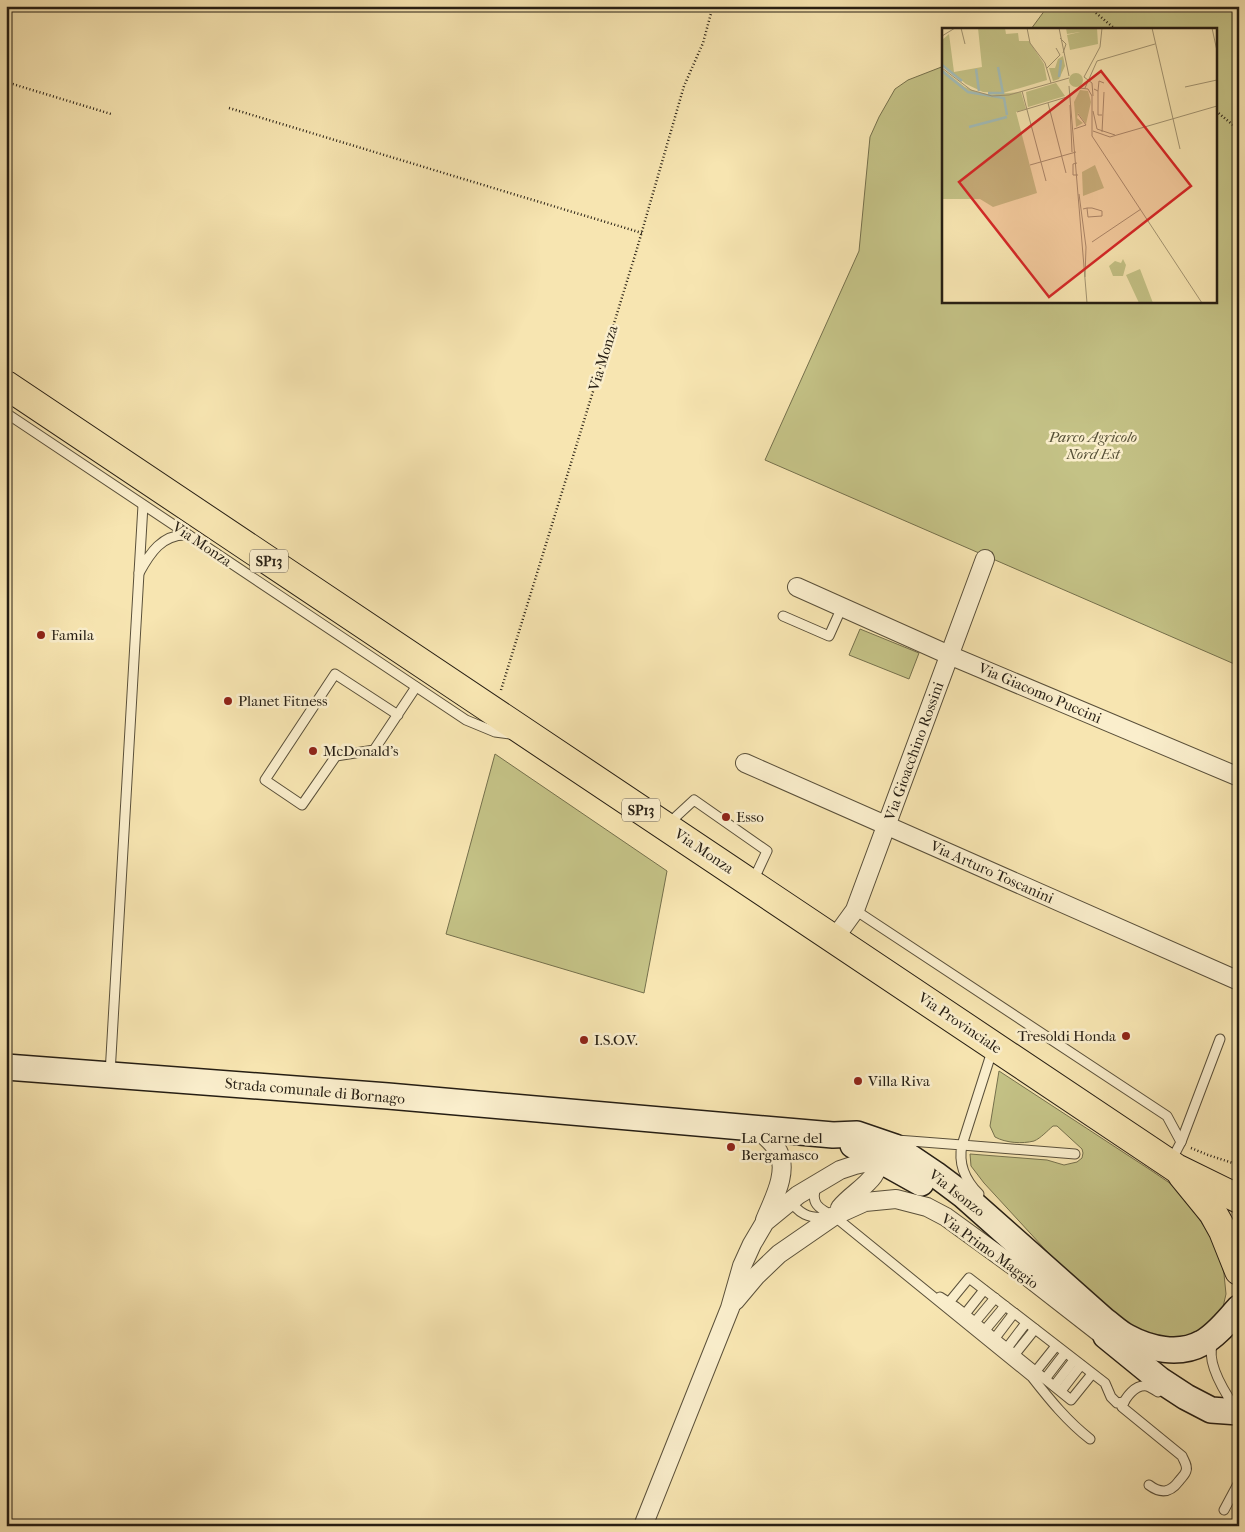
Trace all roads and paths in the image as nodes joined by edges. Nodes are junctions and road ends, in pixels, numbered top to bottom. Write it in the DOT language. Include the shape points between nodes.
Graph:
graph roads {
  1 [pos="713,6"];
  2 [pos="1088,6"];
  3 [pos="1114,28"];
  4 [pos="6,82"];
  5 [pos="229,108"];
  6 [pos="1218,113"];
  7 [pos="111,114"];
  8 [pos="1239,130"];
  9 [pos="642,232"];
  10 [pos="6,385"];
  11 [pos="6,413"];
  12 [pos="143,505"];
  13 [pos="188,535"];
  14 [pos="985,559"];
  15 [pos="139,573"];
  16 [pos="797,587"];
  17 [pos="842,607"];
  18 [pos="783,616"];
  19 [pos="949,654"];
  20 [pos="416,687"];
  21 [pos="491,709"];
  22 [pos="398,715"];
  23 [pos="532,736"];
  24 [pos="744,763"];
  25 [pos="1239,777"];
  26 [pos="666,826"];
  27 [pos="888,826"];
  28 [pos="751,883"];
  29 [pos="855,910"];
  30 [pos="834,938"];
  31 [pos="1239,981"];
  32 [pos="1220,1039"];
  33 [pos="994,1046"];
  34 [pos="6,1067"];
  35 [pos="110,1074"];
  36 [pos="624,1116"];
  37 [pos="756,1128"];
  38 [pos="860,1142"];
  39 [pos="962,1145"];
  40 [pos="1075,1154"];
  41 [pos="1176,1158"];
  42 [pos="1239,1165"];
  43 [pos="782,1179"];
  44 [pos="818,1183"];
  45 [pos="1239,1199"];
  46 [pos="976,1200"];
  47 [pos="790,1201"];
  48 [pos="995,1210"];
  49 [pos="834,1216"];
  50 [pos="765,1222"];
  51 [pos="1239,1271"];
  52 [pos="1066,1287"];
  53 [pos="984,1290"];
  54 [pos="995,1298"];
  55 [pos="947,1305"];
  56 [pos="1005,1306"];
  57 [pos="730,1308"];
  58 [pos="1239,1308"];
  59 [pos="1014,1313"];
  60 [pos="965,1314"];
  61 [pos="975,1322"];
  62 [pos="1026,1323"];
  63 [pos="985,1330"];
  64 [pos="1035,1330"];
  65 [pos="1217,1331"];
  66 [pos="995,1338"];
  67 [pos="1056,1346"];
  68 [pos="1007,1348"];
  69 [pos="1065,1353"];
  70 [pos="1015,1354"];
  71 [pos="1129,1356"];
  72 [pos="1078,1362"];
  73 [pos="1036,1371"];
  74 [pos="1092,1374"];
  75 [pos="1045,1379"];
  76 [pos="1057,1389"];
  77 [pos="1163,1395"];
  78 [pos="1124,1402"];
  79 [pos="1183,1405"];
  80 [pos="1211,1410"];
  81 [pos="1238,1412"];
  82 [pos="1090,1439"];
  83 [pos="1239,1482"];
  84 [pos="1149,1485"];
  85 [pos="1224,1510"];
  86 [pos="643,1526"];
  1 -- 9 [label="path, Via Monza" via="703,43 684,86"];
  2 -- 3 [label="path"];
  4 -- 7 [label="path"];
  5 -- 9 [label="path"];
  6 -- 8 [label="path"];
  9 -- 21 [label="path, Via Monza" via="504,681"];
  10 -- 21 [label="main road, Via Monza / SP13"];
  11 -- 12 [label="lane, Via Monza"];
  12 -- 13 [label="lane, Via Monza"];
  12 -- 15 [label="lane"];
  13 -- 15 [label="lane" via="180,534 159,544"];
  13 -- 20 [label="lane, Via Monza"];
  14 -- 19 [label="street, Via Gioacchino Rossini"];
  15 -- 35 [label="lane"];
  16 -- 17 [label="street, Via Giacomo Puccini"];
  17 -- 18 [label="lane" via="829,636"];
  17 -- 19 [label="street, Via Giacomo Puccini"];
  19 -- 25 [label="street, Via Giacomo Puccini"];
  19 -- 27 [label="street, Via Gioacchino Rossini"];
  20 -- 22 [label="lane"];
  20 -- 23 [label="lane, Via Monza" via="482,727 495,732"];
  21 -- 23 [label="main road, Via Monza / SP13"];
  22 -- 22 [label="lane" via="335,674 264,780 302,805 336,756 374,750"];
  23 -- 26 [label="main road, Via Monza / SP13"];
  24 -- 27 [label="street, Via Arturo Toscanini"];
  26 -- 28 [label="main road, Via Monza / SP13"];
  26 -- 28 [label="lane" via="694,800 767,851"];
  27 -- 29 [label="street, Via Gioacchino Rossini"];
  27 -- 31 [label="street, Via Arturo Toscanini"];
  28 -- 30 [label="main road, Via Provinciale / SP13"];
  29 -- 30 [label="street, Via Gioacchino Rossini"];
  29 -- 41 [label="lane" via="1167,1116"];
  30 -- 33 [label="main road, Via Provinciale / SP13"];
  32 -- 41 [label="lane"];
  33 -- 39 [label="lane"];
  33 -- 41 [label="main road, Via Provinciale / SP13"];
  34 -- 35 [label="street, Strada comunale di Bornago"];
  35 -- 36 [label="street, Strada comunale di Bornago"];
  36 -- 37 [label="street, Via Isonzo"];
  37 -- 38 [label="street, Via Isonzo"];
  37 -- 43 [label="street, Via Primo Maggio" via="779,1153"];
  38 -- 39 [label="lane"];
  38 -- 44 [label="street, Via Primo Maggio" via="847,1167"];
  38 -- 46 [label="street, Via Isonzo" via="895,1147"];
  38 -- 49 [label="street, Via Primo Maggio" via="877,1171"];
  38 -- 71 [label="street" via="971,1220"];
  39 -- 40 [label="lane"];
  39 -- 46 [label="lane" via="962,1168"];
  41 -- 42 [label="path" via="1208,1156"];
  41 -- 45 [label="main road, Via Provinciale / SP13"];
  41 -- 51 [label="main road, Via Provinciale / SP13" via="1218,1222"];
  43 -- 47 [label="lane"];
  43 -- 50 [label="street, Via Primo Maggio"];
  44 -- 47 [label="street, Via Primo Maggio"];
  44 -- 49 [label="lane" via="814,1192 817,1205"];
  46 -- 52 [label="street, Via Isonzo"];
  47 -- 49 [label="lane" via="800,1214 815,1219"];
  47 -- 50 [label="street, Via Primo Maggio"];
  48 -- 52 [label="lane"];
  49 -- 55 [label="lane"];
  49 -- 57 [label="street, Via Primo Maggio" via="779,1254"];
  49 -- 71 [label="street, Via Primo Maggio" via="860,1204 880,1200 896,1199 927,1207 971,1235"];
  50 -- 57 [label="street, Via Primo Maggio" via="742,1266"];
  52 -- 65 [label="street, Via Isonzo" via="1127,1337 1157,1349 1189,1348"];
  53 -- 54 [label="lane"];
  53 -- 55 [label="lane" via="969,1278"];
  53 -- 60 [label="lane"];
  54 -- 56 [label="lane"];
  54 -- 61 [label="lane"];
  55 -- 60 [label="lane"];
  55 -- 82 [label="lane" via="1032,1377 1057,1409"];
  56 -- 59 [label="lane"];
  56 -- 63 [label="lane"];
  57 -- 86 [label="street, Via Primo Maggio"];
  58 -- 65 [label="street, Via Isonzo"];
  59 -- 62 [label="lane"];
  59 -- 66 [label="lane"];
  60 -- 61 [label="lane"];
  61 -- 63 [label="lane"];
  62 -- 64 [label="lane"];
  62 -- 68 [label="lane"];
  63 -- 66 [label="lane"];
  64 -- 67 [label="lane"];
  64 -- 70 [label="lane"];
  65 -- 81 [label="lane" via="1210,1350 1211,1357 1218,1378"];
  66 -- 68 [label="lane"];
  67 -- 69 [label="lane"];
  67 -- 73 [label="lane"];
  68 -- 70 [label="lane"];
  69 -- 72 [label="lane"];
  69 -- 75 [label="lane"];
  70 -- 73 [label="lane"];
  71 -- 80 [label="street" via="1160,1380"];
  72 -- 74 [label="lane"];
  72 -- 76 [label="lane"];
  73 -- 75 [label="lane"];
  74 -- 76 [label="lane" via="1071,1400"];
  74 -- 78 [label="lane" via="1105,1383 1117,1403"];
  75 -- 76 [label="lane"];
  77 -- 78 [label="lane" via="1148,1386 1140,1386"];
  78 -- 84 [label="lane" via="1122,1407 1182,1456 1187,1466 1183,1476 1168,1492"];
  79 -- 80 [label="lane"];
  80 -- 81 [label="street"];
  83 -- 85 [label="lane"];
}
